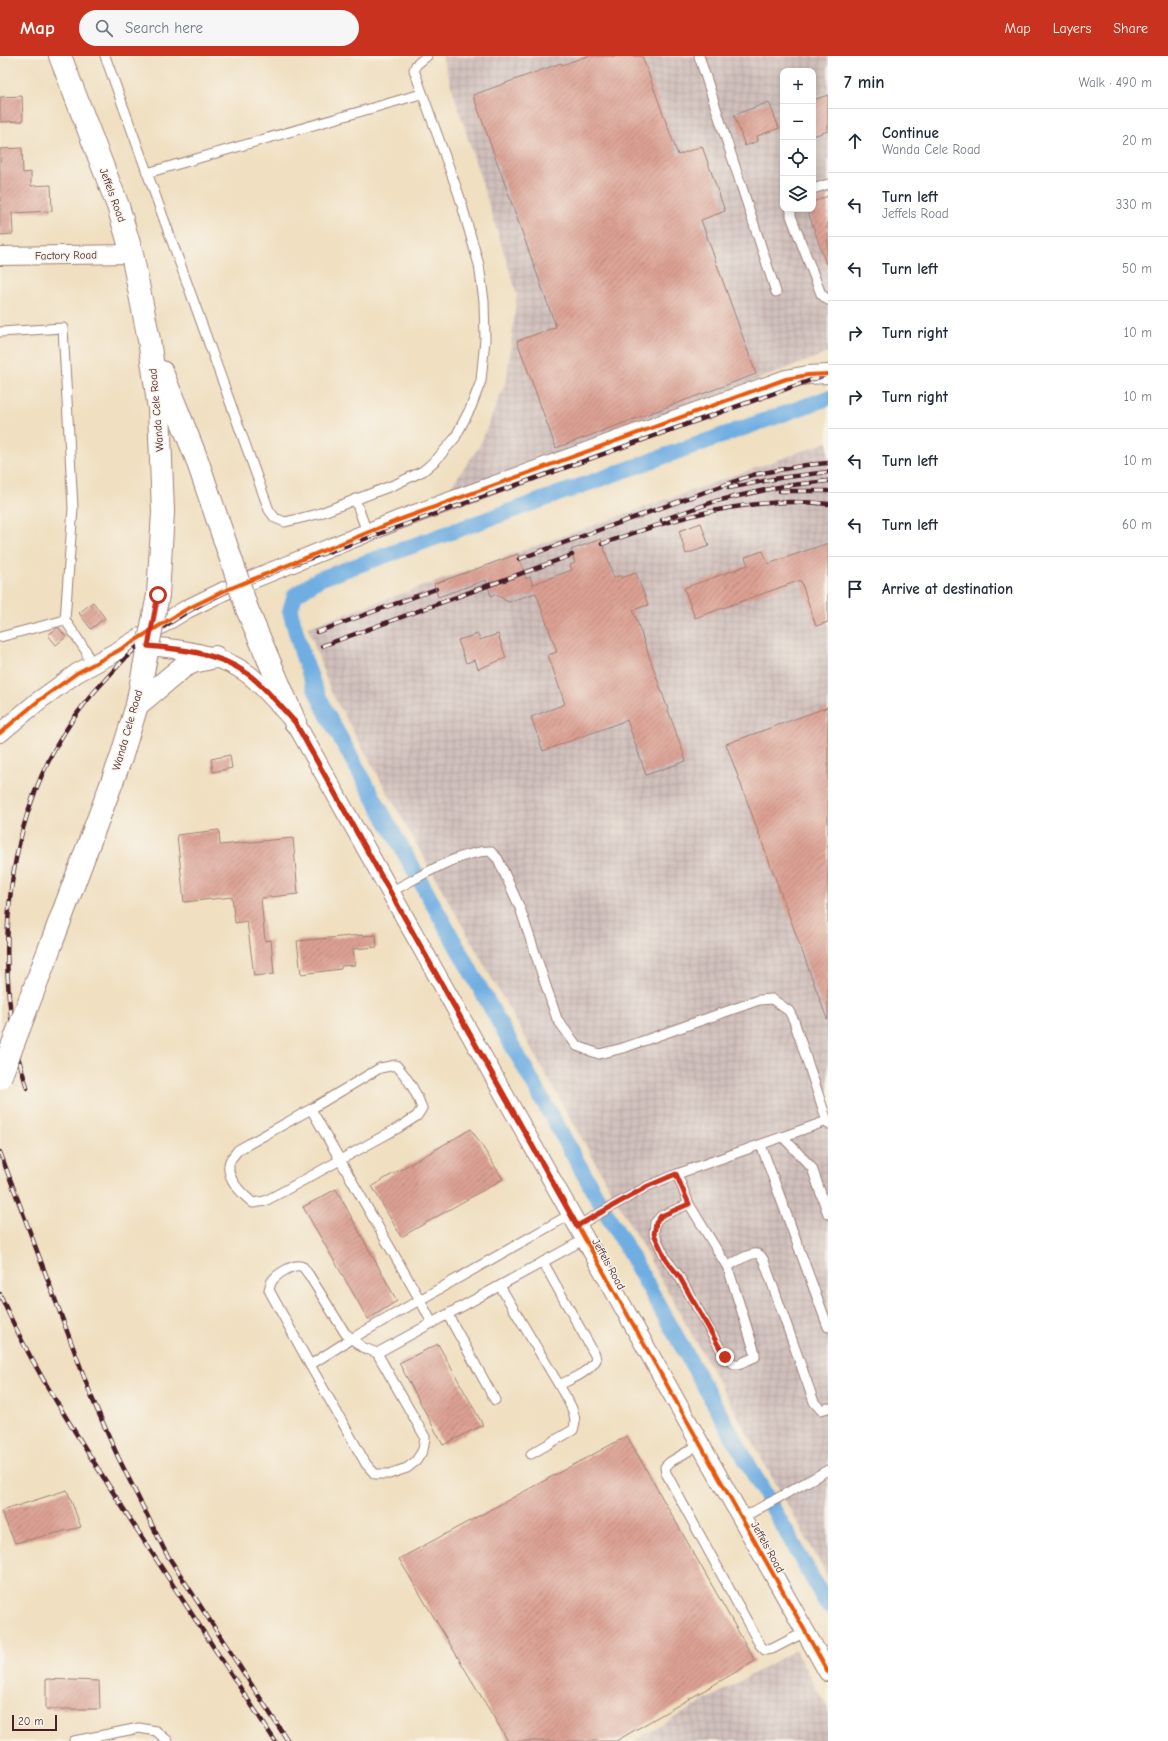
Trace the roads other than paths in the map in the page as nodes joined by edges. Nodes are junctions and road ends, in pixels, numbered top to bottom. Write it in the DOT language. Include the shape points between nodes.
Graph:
graph roads {
  1 [pos="60,56"];
  2 [pos="105,56"];
  3 [pos="427,56"];
  4 [pos="698,56"];
  5 [pos="422,94"];
  6 [pos="147,173"];
  7 [pos="828,184"];
  8 [pos="816,188"];
  9 [pos="791,212"];
  10 [pos="132,254"];
  11 [pos="0,256"];
  12 [pos="776,292"];
  13 [pos="828,300"];
  14 [pos="0,332"];
  15 [pos="149,340"];
  16 [pos="828,374"];
  17 [pos="355,499"];
  18 [pos="367,532"];
  19 [pos="65,620"];
  20 [pos="0,637"];
  21 [pos="146,655"];
  22 [pos="215,657"];
  23 [pos="90,665"];
  24 [pos="137,705"];
  25 [pos="295,722"];
  26 [pos="0,733"];
  27 [pos="390,892"];
  28 [pos="0,1078"];
  29 [pos="311,1109"];
  30 [pos="828,1123"];
  31 [pos="783,1137"];
  32 [pos="761,1145"];
  33 [pos="340,1160"];
  34 [pos="676,1174"];
  35 [pos="689,1204"];
  36 [pos="828,1214"];
  37 [pos="578,1227"];
  38 [pos="543,1262"];
  39 [pos="728,1268"];
  40 [pos="500,1286"];
  41 [pos="420,1300"];
  42 [pos="448,1314"];
  43 [pos="432,1323"];
  44 [pos="828,1327"];
  45 [pos="351,1339"];
  46 [pos="378,1353"];
  47 [pos="310,1365"];
  48 [pos="559,1385"];
  49 [pos="495,1400"];
  50 [pos="828,1408"];
  51 [pos="700,1444"];
  52 [pos="531,1454"];
  53 [pos="828,1470"];
  54 [pos="749,1514"];
  55 [pos="805,1632"];
  56 [pos="828,1672"];
  57 [pos="74,1741"];
  58 [pos="168,1741"];
  1 -- 10 [label="main road, Jeffels Road" via="118,206"];
  2 -- 6 [label="lane"];
  3 -- 5 [label="lane" via="416,64 414,70"];
  4 -- 12 [label="lane"];
  5 -- 6 [label="lane"];
  5 -- 17 [label="lane" via="459,195 480,265 485,339 481,381 455,438 437,459 423,471"];
  6 -- 17 [label="lane" via="269,510 275,518 285,522 318,514"];
  7 -- 8 [label="lane"];
  9 -- 13 [label="lane" via="821,294"];
  10 -- 11 [label="street, Factory Road"];
  10 -- 15 [label="main road, Jeffels Road"];
  14 -- 19 [label="lane" via="63,328 73,508"];
  15 -- 21 [label="main road, Wanda Cele Road, bridge" via="159,409 163,512 158,595"];
  15 -- 25 [label="main road, bridge" via="196,458 247,609"];
  16 -- 18 [label="street" via="786,379"];
  17 -- 18 [label="lane"];
  18 -- 23 [label="street" via="224,590"];
  19 -- 20 [label="lane"];
  19 -- 23 [label="lane" via="86,651"];
  21 -- 22 [label="street, Jeffels Road" via="176,649"];
  21 -- 24 [label="main road, Wanda Cele Road"];
  22 -- 24 [label="main road" via="183,667"];
  22 -- 25 [label="street, Jeffels Road" via="246,673"];
  23 -- 26 [label="street" via="37,702"];
  24 -- 28 [label="main road, Wanda Cele Road, bridge" via="121,758"];
  25 -- 27 [label="street, Jeffels Road"];
  27 -- 30 [label="lane" via="441,866 477,852 490,851 498,859 520,908 557,1019 577,1046 591,1052 600,1054 623,1048 759,1000 772,998 789,1011 794,1021"];
  27 -- 37 [label="street, Jeffels Road"];
  29 -- 33 [label="lane"];
  29 -- 33 [label="lane" via="238,1150 230,1162 231,1177 241,1193 253,1203 265,1201"];
  29 -- 33 [label="lane" via="380,1068 396,1065 417,1094 422,1108 417,1116"];
  30 -- 31 [label="lane"];
  31 -- 32 [label="lane"];
  31 -- 36 [label="lane" via="812,1168"];
  32 -- 34 [label="lane"];
  32 -- 44 [label="lane"];
  33 -- 41 [label="lane"];
  34 -- 35 [label="lane"];
  34 -- 37 [label="lane" via="648,1186"];
  35 -- 39 [label="lane"];
  35 -- 39 [label="lane" via="661,1216 656,1223 654,1234 666,1260 679,1276 725,1357 734,1364 739,1364 751,1360 755,1353"];
  37 -- 38 [label="lane"];
  37 -- 41 [label="lane"];
  37 -- 51 [label="street, Jeffels Road"];
  38 -- 40 [label="lane"];
  38 -- 48 [label="lane" via="596,1360 588,1369"];
  39 -- 50 [label="lane" via="733,1262 754,1254 762,1258 814,1402 821,1410"];
  40 -- 42 [label="lane"];
  40 -- 48 [label="lane"];
  41 -- 43 [label="lane"];
  41 -- 45 [label="lane"];
  42 -- 43 [label="lane"];
  42 -- 49 [label="lane"];
  43 -- 46 [label="lane"];
  45 -- 46 [label="lane"];
  45 -- 47 [label="lane"];
  45 -- 47 [label="lane" via="341,1330 302,1267 292,1267 276,1276 269,1290"];
  46 -- 47 [label="lane" via="425,1437 423,1450 416,1461 407,1468 389,1474 375,1474 366,1464"];
  48 -- 52 [label="lane" via="575,1417 576,1425 573,1430"];
  51 -- 54 [label="street, Jeffels Road"];
  51 -- 55 [label="lane" via="670,1462 665,1467 666,1473 760,1645 766,1650 772,1650"];
  53 -- 54 [label="lane"];
  54 -- 55 [label="street, Jeffels Road"];
  55 -- 56 [label="street, Jeffels Road"];
  57 -- 58 [label="lane" via="139,1728 156,1731"];
}
